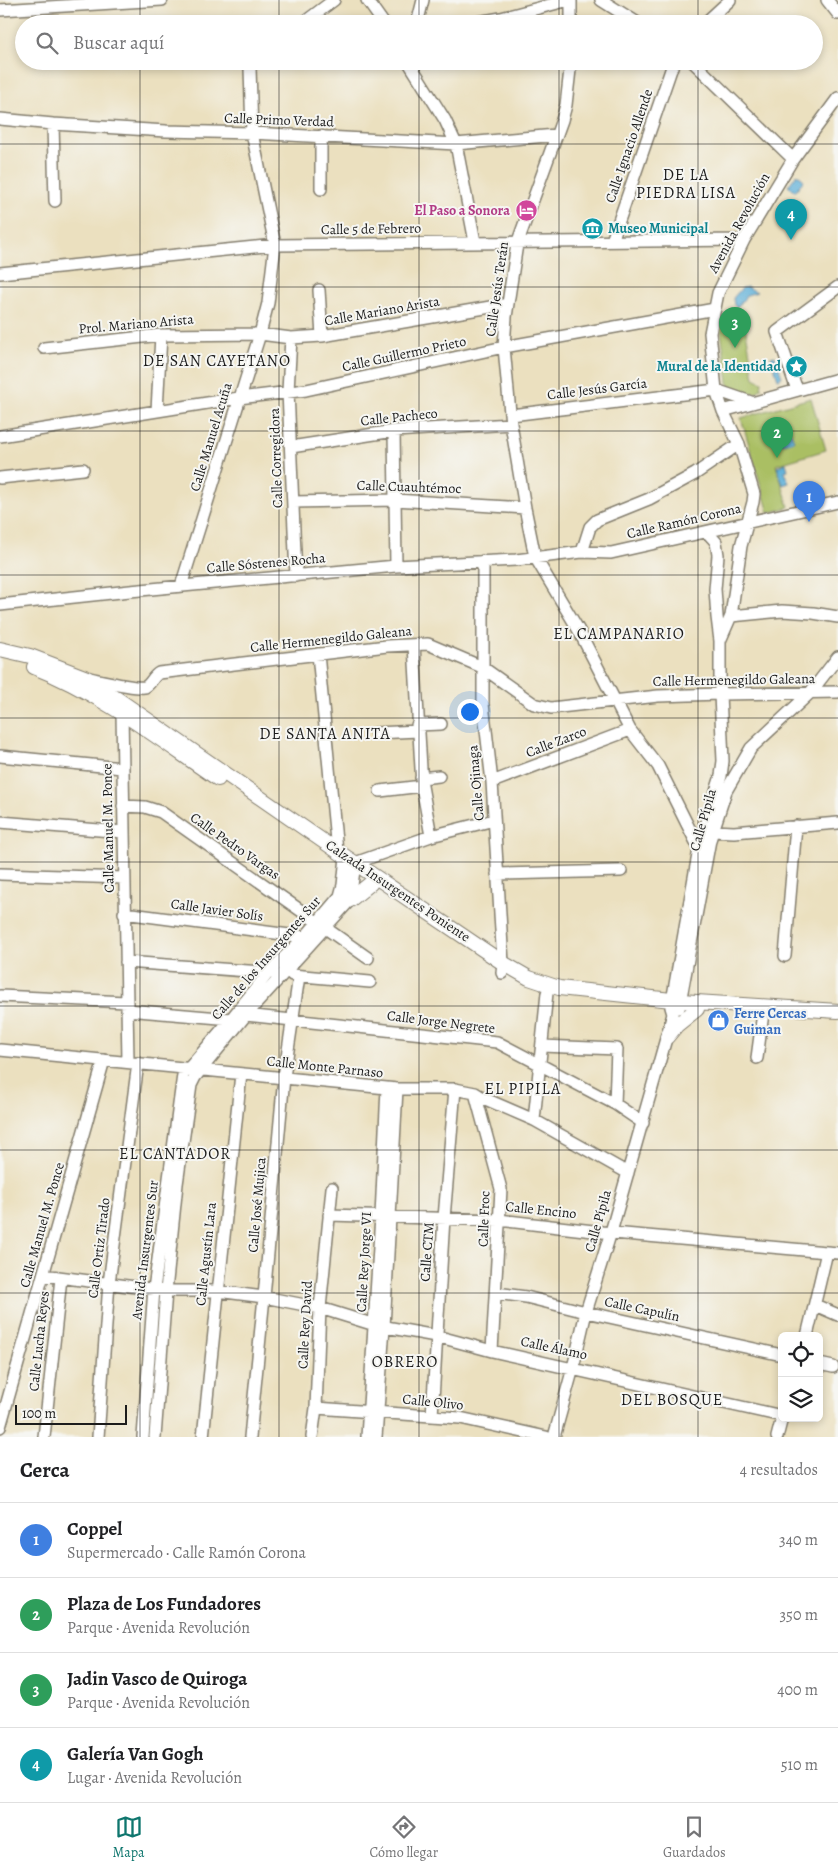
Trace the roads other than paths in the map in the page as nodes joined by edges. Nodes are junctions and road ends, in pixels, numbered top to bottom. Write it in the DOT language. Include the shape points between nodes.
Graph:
graph roads {
  1 [pos="162,0"];
  2 [pos="334,0"];
  3 [pos="367,0"];
  4 [pos="423,0"];
  5 [pos="570,0"];
  6 [pos="601,0"];
  7 [pos="730,0"];
  8 [pos="827,0"];
  9 [pos="0,10"];
  10 [pos="838,14"];
  11 [pos="314,15"];
  12 [pos="378,15"];
  13 [pos="419,15"];
  14 [pos="512,15"];
  15 [pos="571,15"];
  16 [pos="625,15"];
  17 [pos="714,15"];
  18 [pos="250,70"];
  19 [pos="414,70"];
  20 [pos="570,70"];
  21 [pos="671,70"];
  22 [pos="701,70"];
  23 [pos="838,98"];
  24 [pos="0,118"];
  25 [pos="53,124"];
  26 [pos="252,133"];
  27 [pos="320,136"];
  28 [pos="556,136"];
  29 [pos="456,144"];
  30 [pos="793,159"];
  31 [pos="321,188"];
  32 [pos="55,201"];
  33 [pos="744,240"];
  34 [pos="612,241"];
  35 [pos="475,242"];
  36 [pos="517,244"];
  37 [pos="275,245"];
  38 [pos="0,273"];
  39 [pos="838,287"];
  40 [pos="319,290"];
  41 [pos="508,304"];
  42 [pos="715,309"];
  43 [pos="160,334"];
  44 [pos="260,334"];
  45 [pos="322,336"];
  46 [pos="291,338"];
  47 [pos="504,347"];
  48 [pos="44,348"];
  49 [pos="838,379"];
  50 [pos="716,390"];
  51 [pos="797,390"];
  52 [pos="288,391"];
  53 [pos="239,398"];
  54 [pos="750,402"];
  55 [pos="157,411"];
  56 [pos="723,411"];
  57 [pos="511,419"];
  58 [pos="394,431"];
  59 [pos="0,436"];
  60 [pos="738,444"];
  61 [pos="291,448"];
  62 [pos="83,469"];
  63 [pos="0,478"];
  64 [pos="394,500"];
  65 [pos="293,502"];
  66 [pos="838,502"];
  67 [pos="524,508"];
  68 [pos="748,521"];
  69 [pos="708,532"];
  70 [pos="582,552"];
  71 [pos="535,557"];
  72 [pos="483,561"];
  73 [pos="396,566"];
  74 [pos="296,576"];
  75 [pos="180,586"];
  76 [pos="0,605"];
  77 [pos="731,616"];
  78 [pos="838,617"];
  79 [pos="720,642"];
  80 [pos="414,645"];
  81 [pos="0,649"];
  82 [pos="318,654"];
  83 [pos="0,657"];
  84 [pos="838,657"];
  85 [pos="37,663"];
  86 [pos="482,667"];
  87 [pos="824,676"];
  88 [pos="87,678"];
  89 [pos="838,692"];
  90 [pos="810,693"];
  91 [pos="720,694"];
  92 [pos="613,701"];
  93 [pos="122,713"];
  94 [pos="441,724"];
  95 [pos="417,728"];
  96 [pos="630,730"];
  97 [pos="376,733"];
  98 [pos="0,756"];
  99 [pos="723,761"];
  100 [pos="742,763"];
  101 [pos="122,768"];
  102 [pos="439,776"];
  103 [pos="422,782"];
  104 [pos="492,782"];
  105 [pos="380,791"];
  106 [pos="123,806"];
  107 [pos="494,820"];
  108 [pos="0,822"];
  109 [pos="838,822"];
  110 [pos="796,826"];
  111 [pos="713,831"];
  112 [pos="124,832"];
  113 [pos="431,836"];
  114 [pos="699,851"];
  115 [pos="347,862"];
  116 [pos="706,862"];
  117 [pos="621,871"];
  118 [pos="0,874"];
  119 [pos="497,874"];
  120 [pos="124,878"];
  121 [pos="371,883"];
  122 [pos="350,900"];
  123 [pos="124,913"];
  124 [pos="321,924"];
  125 [pos="305,937"];
  126 [pos="785,956"];
  127 [pos="368,958"];
  128 [pos="126,962"];
  129 [pos="503,968"];
  130 [pos="269,972"];
  131 [pos="283,974"];
  132 [pos="299,976"];
  133 [pos="370,982"];
  134 [pos="547,993"];
  135 [pos="0,996"];
  136 [pos="599,997"];
  137 [pos="127,1006"];
  138 [pos="675,1006"];
  139 [pos="721,1007"];
  140 [pos="697,1009"];
  141 [pos="838,1011"];
  142 [pos="763,1014"];
  143 [pos="246,1015"];
  144 [pos="838,1018"];
  145 [pos="231,1020"];
  146 [pos="293,1020"];
  147 [pos="667,1037"];
  148 [pos="542,1046"];
  149 [pos="0,1050"];
  150 [pos="757,1058"];
  151 [pos="104,1060"];
  152 [pos="133,1062"];
  153 [pos="538,1064"];
  154 [pos="188,1068"];
  155 [pos="200,1070"];
  156 [pos="241,1074"];
  157 [pos="284,1077"];
  158 [pos="392,1088"];
  159 [pos="455,1089"];
  160 [pos="475,1092"];
  161 [pos="615,1104"];
  162 [pos="534,1120"];
  163 [pos="643,1123"];
  164 [pos="628,1173"];
  165 [pos="332,1188"];
  166 [pos="329,1214"];
  167 [pos="386,1216"];
  168 [pos="444,1218"];
  169 [pos="499,1220"];
  170 [pos="611,1232"];
  171 [pos="832,1252"];
  172 [pos="43,1275"];
  173 [pos="61,1278"];
  174 [pos="109,1283"];
  175 [pos="160,1290"];
  176 [pos="217,1292"];
  177 [pos="496,1293"];
  178 [pos="264,1297"];
  179 [pos="815,1305"];
  180 [pos="320,1308"];
  181 [pos="586,1312"];
  182 [pos="838,1314"];
  183 [pos="380,1326"];
  184 [pos="807,1332"];
  185 [pos="436,1336"];
  186 [pos="492,1351"];
  187 [pos="778,1354"];
  188 [pos="823,1365"];
  189 [pos="833,1367"];
  190 [pos="573,1368"];
  191 [pos="316,1408"];
  192 [pos="373,1412"];
  193 [pos="432,1416"];
  194 [pos="778,1416"];
  195 [pos="781,1422"];
  196 [pos="0,1427"];
  197 [pos="44,1437"];
  198 [pos="98,1437"];
  199 [pos="143,1437"];
  200 [pos="155,1437"];
  201 [pos="203,1437"];
  202 [pos="250,1437"];
  203 [pos="312,1437"];
  204 [pos="367,1437"];
  205 [pos="376,1437"];
  206 [pos="546,1437"];
  207 [pos="554,1437"];
  208 [pos="777,1437"];
  1 -- 9 [label="street"];
  2 -- 11 [label="street"];
  3 -- 12 [label="street"];
  4 -- 13 [label="street"];
  5 -- 14 [label="street"];
  5 -- 15 [label="street"];
  6 -- 16 [label="street"];
  7 -- 17 [label="street"];
  8 -- 10 [label="street"];
  18 -- 26 [label="street, Calle Manuel Acuña"];
  19 -- 29 [label="street"];
  20 -- 28 [label="street, Calle Jesús Terán" via="566,106"];
  21 -- 34 [label="street, Calle Ignacio Allende"];
  22 -- 30 [label="street"];
  23 -- 30 [label="street, Avenida Revolución"];
  24 -- 25 [label="street, Calle Primo Verdad"];
  25 -- 26 [label="street, Calle Primo Verdad"];
  25 -- 32 [label="street"];
  26 -- 27 [label="street, Calle Primo Verdad"];
  26 -- 37 [label="street, Calle Manuel Acuña"];
  27 -- 29 [label="street, Calle Primo Verdad"];
  27 -- 31 [label="street"];
  28 -- 29 [label="street, Calle Primo Verdad"];
  28 -- 36 [label="street, Calle Jesús Terán"];
  29 -- 35 [label="street"];
  30 -- 33 [label="street, Avenida Revolución"];
  33 -- 34 [label="street, Calle 5 de Febrero"];
  33 -- 42 [label="street, Avenida Revolución" via="718,293"];
  34 -- 36 [label="street, Calle 5 de Febrero"];
  35 -- 36 [label="street, Calle 5 de Febrero"];
  35 -- 37 [label="street, Calle 5 de Febrero"];
  36 -- 41 [label="street, Calle Jesús Terán"];
  37 -- 38 [label="street, Calle 5 de Febrero"];
  37 -- 44 [label="street, Calle Manuel Acuña" via="268,303"];
  39 -- 51 [label="street" via="777,332"];
  40 -- 45 [label="street"];
  41 -- 45 [label="street, Calle Mariano Arista"];
  41 -- 47 [label="street, Calle Jesús Terán"];
  42 -- 47 [label="street, Calle Guillermo Prieto"];
  42 -- 50 [label="street, Avenida Revolución" via="710,333"];
  43 -- 44 [label="street, Prol. Mariano Arista"];
  43 -- 48 [label="street, Prol. Mariano Arista"];
  43 -- 55 [label="street"];
  44 -- 46 [label="street, Calle Mariano Arista"];
  44 -- 53 [label="street, Calle Manuel Acuña"];
  45 -- 46 [label="street, Calle Mariano Arista"];
  46 -- 52 [label="street, Calle Corregidora"];
  47 -- 52 [label="street, Calle Guillermo Prieto" via="306,390"];
  47 -- 57 [label="street, Calle Jesús Terán"];
  49 -- 51 [label="street"];
  50 -- 54 [label="street"];
  50 -- 56 [label="street, Avenida Revolución"];
  50 -- 57 [label="street, Calle Jesús García"];
  51 -- 54 [label="street"];
  52 -- 53 [label="street, Calle Guillermo Prieto"];
  52 -- 61 [label="street, Calle Corregidora"];
  53 -- 55 [label="street, Calle Guillermo Prieto"];
  53 -- 75 [label="street, Calle Manuel Acuña"];
  54 -- 56 [label="street"];
  55 -- 59 [label="street, Calle Guillermo Prieto"];
  56 -- 60 [label="street, Avenida Revolución"];
  57 -- 58 [label="street, Calle Pacheco"];
  57 -- 67 [label="street, Calle Jesús Terán"];
  58 -- 61 [label="street, Calle Pacheco"];
  58 -- 64 [label="street"];
  60 -- 68 [label="street, Avenida Revolución" via="754,494"];
  60 -- 70 [label="street" via="695,474 649,499 597,520 590,527"];
  61 -- 65 [label="street, Calle Corregidora"];
  62 -- 63 [label="street"];
  64 -- 65 [label="street, Calle Cuauhtémoc"];
  64 -- 67 [label="street, Calle Cuauhtémoc"];
  64 -- 73 [label="street"];
  65 -- 74 [label="street, Calle Corregidora"];
  66 -- 68 [label="street, Calle Ramón Corona"];
  67 -- 71 [label="street, Calle Jesús Terán"];
  68 -- 69 [label="street, Calle Ramón Corona"];
  68 -- 77 [label="street, Avenida Revolución"];
  69 -- 70 [label="street, Calle Ramón Corona" via="611,553"];
  69 -- 79 [label="street" via="716,542 718,555 715,589"];
  70 -- 71 [label="street, Calle Ramón Corona"];
  71 -- 72 [label="street, Calle Sóstenes Rocha"];
  71 -- 92 [label="street, Calle Jesús Terán" via="578,629"];
  72 -- 73 [label="street, Calle Sóstenes Rocha"];
  72 -- 86 [label="street, Calle Ojinaga"];
  73 -- 74 [label="street, Calle Sóstenes Rocha"];
  74 -- 75 [label="street, Calle Sóstenes Rocha"];
  75 -- 76 [label="street, Calle Sóstenes Rocha"];
  77 -- 78 [label="street" via="782,612"];
  77 -- 79 [label="street, Avenida Revolución"];
  79 -- 91 [label="street, Calle Pípila"];
  80 -- 82 [label="street, Calle Hermenegildo Galeana"];
  80 -- 86 [label="street, Calle Hermenegildo Galeana" via="428,644"];
  80 -- 95 [label="street"];
  81 -- 85 [label="main road, Calzada Insurgentes Poniente"];
  82 -- 88 [label="street, Calle Hermenegildo Galeana" via="159,673 140,688"];
  82 -- 115 [label="street"];
  83 -- 85 [label="main road, Calzada Insurgentes Poniente"];
  84 -- 87 [label="street, Calle Pípila"];
  85 -- 88 [label="main road, Calzada Insurgentes Poniente"];
  85 -- 93 [label="main road, Calzada Insurgentes Poniente"];
  86 -- 92 [label="street, Calle Hermenegildo Galeana" via="534,704 551,708"];
  86 -- 104 [label="street, Calle Ojinaga"];
  87 -- 89 [label="street" via="826,685"];
  87 -- 90 [label="street, Calle Pípila"];
  88 -- 115 [label="main road, Calzada Insurgentes Poniente"];
  89 -- 90 [label="street, Calle Hermenegildo Galeana"];
  90 -- 91 [label="street, Calle Hermenegildo Galeana"];
  90 -- 100 [label="street, Calle Pípila" via="751,748"];
  91 -- 92 [label="street, Calle Hermenegildo Galeana"];
  91 -- 99 [label="street, Calle Pípila"];
  92 -- 96 [label="street, Calle Jesús Terán"];
  93 -- 101 [label="street, Calle Manuel M. Ponce"];
  93 -- 115 [label="main road, Calzada Insurgentes Poniente"];
  94 -- 95 [label="street"];
  95 -- 97 [label="street"];
  95 -- 103 [label="street"];
  96 -- 104 [label="street, Calle Zarco"];
  96 -- 114 [label="street, Calle Jesús Terán" via="658,766"];
  98 -- 101 [label="street"];
  99 -- 100 [label="street" via="730,767"];
  99 -- 114 [label="street, Calle Pípila"];
  100 -- 111 [label="street, Calle Pípila" via="726,791"];
  101 -- 106 [label="street, Calle Manuel M. Ponce"];
  102 -- 103 [label="street"];
  103 -- 105 [label="street"];
  103 -- 113 [label="street"];
  104 -- 107 [label="street, Calle Ojinaga"];
  106 -- 112 [label="street, Calle Manuel M. Ponce"];
  106 -- 124 [label="street, Calle Pedro Vargas" via="160,812"];
  107 -- 113 [label="street"];
  107 -- 119 [label="street, Calle Ojinaga"];
  108 -- 112 [label="street"];
  109 -- 110 [label="street"];
  110 -- 111 [label="street"];
  110 -- 126 [label="street"];
  111 -- 116 [label="street, Calle Pípila"];
  112 -- 120 [label="street, Calle Manuel M. Ponce"];
  113 -- 115 [label="street"];
  114 -- 116 [label="street, Calle Jesús Terán"];
  114 -- 138 [label="street, Calle Pípila"];
  115 -- 121 [label="main road, Calzada Insurgentes Poniente"];
  115 -- 122 [label="street"];
  115 -- 124 [label="street, Calle de los Insurgentes Sur" via="340,896"];
  115 -- 129 [label="main road, Calzada Insurgentes Poniente"];
  116 -- 138 [label="street, Calle Pípila"];
  117 -- 119 [label="street"];
  118 -- 120 [label="street"];
  119 -- 129 [label="street, Calle Ojinaga"];
  120 -- 123 [label="street, Calle Manuel M. Ponce"];
  121 -- 122 [label="main road"];
  121 -- 129 [label="main road, Calzada Insurgentes Poniente"];
  122 -- 124 [label="street, Calle de los Insurgentes Sur"];
  123 -- 125 [label="street, Calle Javier Solís"];
  123 -- 128 [label="street, Calle Manuel M. Ponce"];
  124 -- 125 [label="street, Calle de los Insurgentes Sur"];
  124 -- 127 [label="street, Calle Pedro Vargas"];
  124 -- 131 [label="street, Calle de los Insurgentes Sur"];
  125 -- 130 [label="street, Calle de los Insurgentes Sur"];
  128 -- 130 [label="street"];
  128 -- 137 [label="street, Calle Manuel M. Ponce"];
  129 -- 134 [label="main road, Calzada Insurgentes Poniente" via="526,986"];
  129 -- 136 [label="main road, Calzada Insurgentes Poniente" via="559,988"];
  130 -- 131 [label="street"];
  130 -- 145 [label="street, Calle de los Insurgentes Sur"];
  131 -- 132 [label="street"];
  131 -- 143 [label="street, Calle de los Insurgentes Sur"];
  132 -- 133 [label="street"];
  132 -- 146 [label="street, Calle José Mujica"];
  134 -- 136 [label="main road, Calzada Insurgentes Poniente" via="564,997"];
  134 -- 148 [label="street"];
  135 -- 137 [label="street"];
  136 -- 138 [label="main road, Calzada Insurgentes Poniente"];
  137 -- 145 [label="street"];
  137 -- 152 [label="street, Calle Manuel M. Ponce"];
  138 -- 139 [label="main road, Calzada Insurgentes Poniente"];
  138 -- 140 [label="main road, Calzada Insurgentes Poniente"];
  138 -- 147 [label="street, Calle Pípila"];
  139 -- 140 [label="main road, Calzada Insurgentes Poniente"];
  139 -- 141 [label="main road, Calzada Insurgentes Poniente"];
  139 -- 142 [label="main road, Calzada Insurgentes Poniente"];
  140 -- 147 [label="main road"];
  142 -- 144 [label="main road, Calzada Insurgentes Poniente"];
  142 -- 150 [label="street"];
  143 -- 146 [label="street, Calle Jorge Negrete"];
  143 -- 155 [label="street, Calle de los Insurgentes Sur"];
  145 -- 154 [label="street, Calle de los Insurgentes Sur"];
  146 -- 153 [label="street, Calle Jorge Negrete" via="497,1042"];
  146 -- 157 [label="street, Calle José Mujica"];
  147 -- 163 [label="street, Calle Pípila"];
  148 -- 153 [label="street"];
  148 -- 161 [label="street" via="617,1049"];
  149 -- 151 [label="street, Calle Monte Parnaso"];
  151 -- 152 [label="street, Calle Monte Parnaso"];
  151 -- 172 [label="street, Calle Manuel M. Ponce"];
  152 -- 154 [label="street, Calle Monte Parnaso"];
  152 -- 174 [label="street, Calle Ortiz Tirado"];
  153 -- 161 [label="street, Calle Jorge Negrete"];
  153 -- 162 [label="street"];
  154 -- 155 [label="street, Calle Monte Parnaso"];
  154 -- 175 [label="street, Avenida Insurgentes Sur" via="181,1084"];
  155 -- 156 [label="street, Calle Monte Parnaso"];
  155 -- 175 [label="street, Calle de los Insurgentes Sur" via="191,1085"];
  156 -- 157 [label="street, Calle Monte Parnaso"];
  156 -- 176 [label="street, Calle Agustín Lara"];
  157 -- 158 [label="street, Calle Monte Parnaso"];
  157 -- 178 [label="street, Calle José Mujica"];
  158 -- 159 [label="street, Calle Monte Parnaso"];
  158 -- 167 [label="street, Calle Rey Jorge VI"];
  159 -- 160 [label="street, Calle Monte Parnaso"];
  159 -- 168 [label="street, Calle CTM"];
  160 -- 162 [label="street, Calle Monte Parnaso"];
  160 -- 169 [label="street, Calle Froc" via="501,1189"];
  161 -- 163 [label="street, Calle Jorge Negrete"];
  162 -- 164 [label="street, Calle Monte Parnaso"];
  163 -- 164 [label="street, Calle Pípila"];
  164 -- 170 [label="street, Calle Pípila"];
  165 -- 166 [label="street, Calle Rey David"];
  166 -- 167 [label="street, Calle Encino"];
  166 -- 180 [label="street, Calle Rey David"];
  167 -- 168 [label="street, Calle Encino"];
  167 -- 183 [label="street, Calle Rey Jorge VI"];
  168 -- 169 [label="street, Calle Encino"];
  168 -- 185 [label="street, Calle CTM"];
  169 -- 170 [label="street, Calle Encino"];
  169 -- 177 [label="street, Calle Froc"];
  170 -- 171 [label="street, Calle Encino"];
  170 -- 181 [label="street, Calle Pípila"];
  171 -- 179 [label="street"];
  172 -- 173 [label="street, Calle Álamo"];
  172 -- 196 [label="street, Calle Manuel M. Ponce"];
  173 -- 174 [label="street, Calle Álamo"];
  173 -- 197 [label="street, Calle Lucha Reyes"];
  174 -- 175 [label="street, Calle Álamo"];
  174 -- 198 [label="street, Calle Ortiz Tirado"];
  175 -- 176 [label="street, Calle Álamo"];
  175 -- 199 [label="street, Avenida Insurgentes Sur"];
  175 -- 200 [label="street"];
  176 -- 178 [label="street, Calle Álamo"];
  176 -- 201 [label="street, Calle Agustín Lara"];
  177 -- 181 [label="street, Calle Capulín"];
  177 -- 186 [label="street, Calle Froc"];
  178 -- 180 [label="street, Calle Álamo"];
  178 -- 202 [label="street, Calle José Mujica"];
  179 -- 182 [label="street"];
  179 -- 184 [label="street"];
  180 -- 183 [label="street, Calle Álamo"];
  180 -- 191 [label="street, Calle Rey David"];
  181 -- 187 [label="street, Calle Capulín"];
  181 -- 190 [label="street, Calle Pípila"];
  183 -- 185 [label="street, Calle Álamo"];
  183 -- 192 [label="street, Calle Rey Jorge VI"];
  185 -- 186 [label="street, Calle Álamo"];
  185 -- 193 [label="street, Calle CTM"];
  186 -- 190 [label="street, Calle Álamo"];
  188 -- 189 [label="street"];
  190 -- 194 [label="street, Calle Álamo"];
  190 -- 207 [label="street, Calle Pípila"];
  191 -- 192 [label="street, Calle Olivo"];
  191 -- 203 [label="street, Calle Rey David"];
  192 -- 193 [label="street, Calle Olivo"];
  192 -- 204 [label="street, Calle Rey Jorge VI"];
  192 -- 205 [label="street, Calle Rey Jorge VI"];
  193 -- 206 [label="street, Calle Olivo" via="460,1418"];
  195 -- 208 [label="street"];
}
